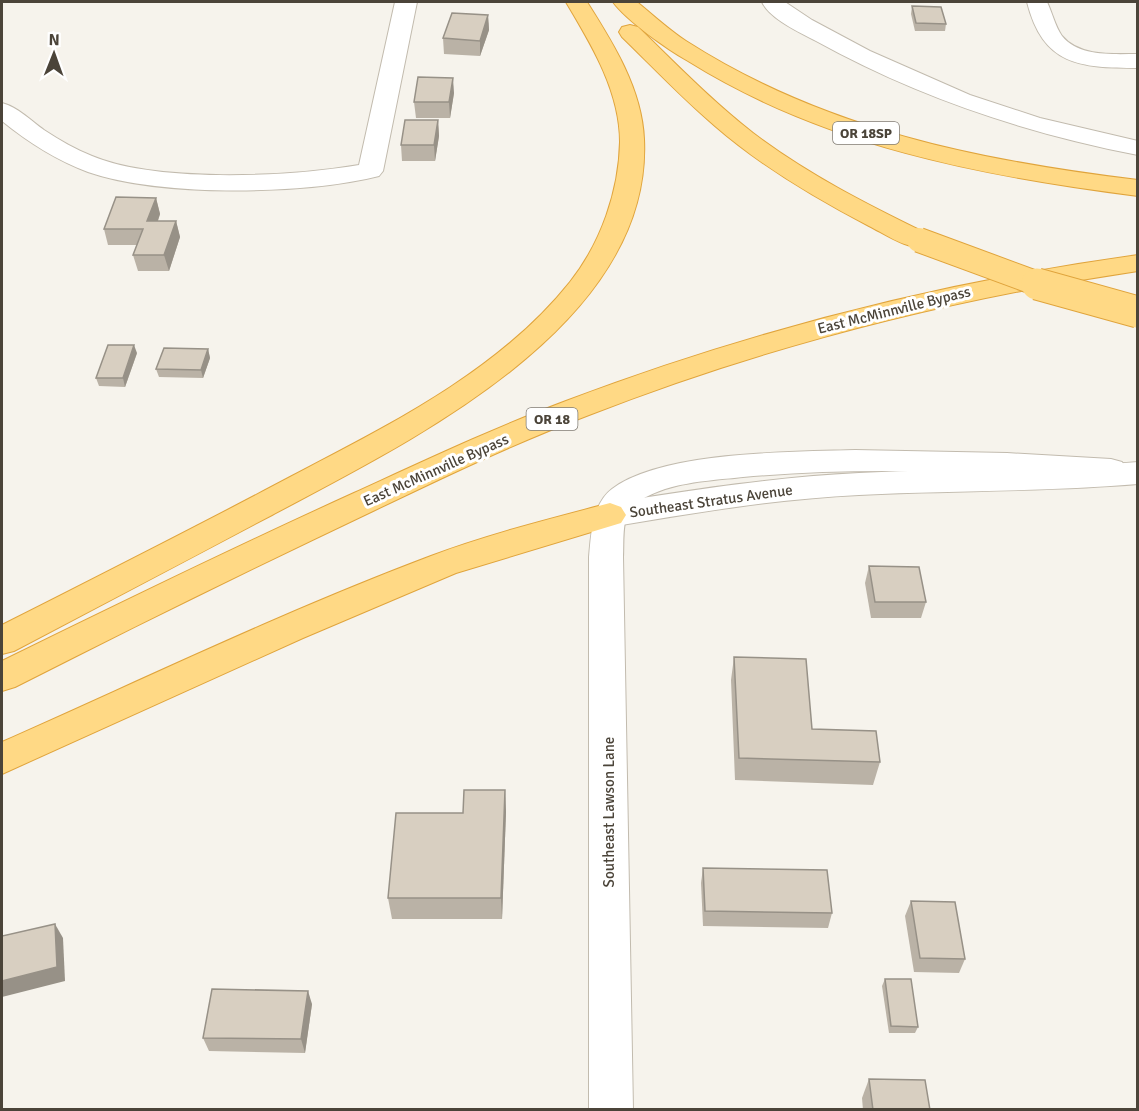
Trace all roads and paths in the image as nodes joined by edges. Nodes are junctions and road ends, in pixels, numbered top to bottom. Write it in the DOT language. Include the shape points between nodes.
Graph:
graph roads {
  1 [pos="406,2"];
  2 [pos="577,2"];
  3 [pos="599,2"];
  4 [pos="624,2"];
  5 [pos="772,2"];
  6 [pos="1037,2"];
  7 [pos="1137,61"];
  8 [pos="2,110"];
  9 [pos="1137,148"];
  10 [pos="1137,188"];
  11 [pos="1137,263"];
  12 [pos="1137,312"];
  13 [pos="1137,473"];
  14 [pos="610,515"];
  15 [pos="2,641"];
  16 [pos="2,677"];
  17 [pos="2,759"];
  18 [pos="611,1110"];
  1 -- 8 [label="street" via="370,171 327,179 282,181 183,180 132,174 98,166 47,144"];
  2 -- 15 [label="highway" via="619,82 632,139 627,187 614,231 569,301 519,350 404,430"];
  3 -- 12 [label="highway, bridge" via="724,122 819,189 919,240 1053,290"];
  4 -- 10 [label="highway, OR 18SP" via="651,27 742,85 839,124 992,167"];
  5 -- 9 [label="street" via="817,33 917,83 1016,118"];
  6 -- 7 [label="street" via="1054,39 1066,51"];
  11 -- 16 [label="highway, East McMinnville Bypass / OR 18" via="975,290 874,313 755,346 574,409 282,539"];
  13 -- 14 [label="street, Southeast Stratus Avenue" via="1066,479 856,484 732,495"];
  14 -- 17 [label="highway" via="444,564"];
  14 -- 18 [label="street, Southeast Lawson Lane" via="606,556"];
}
